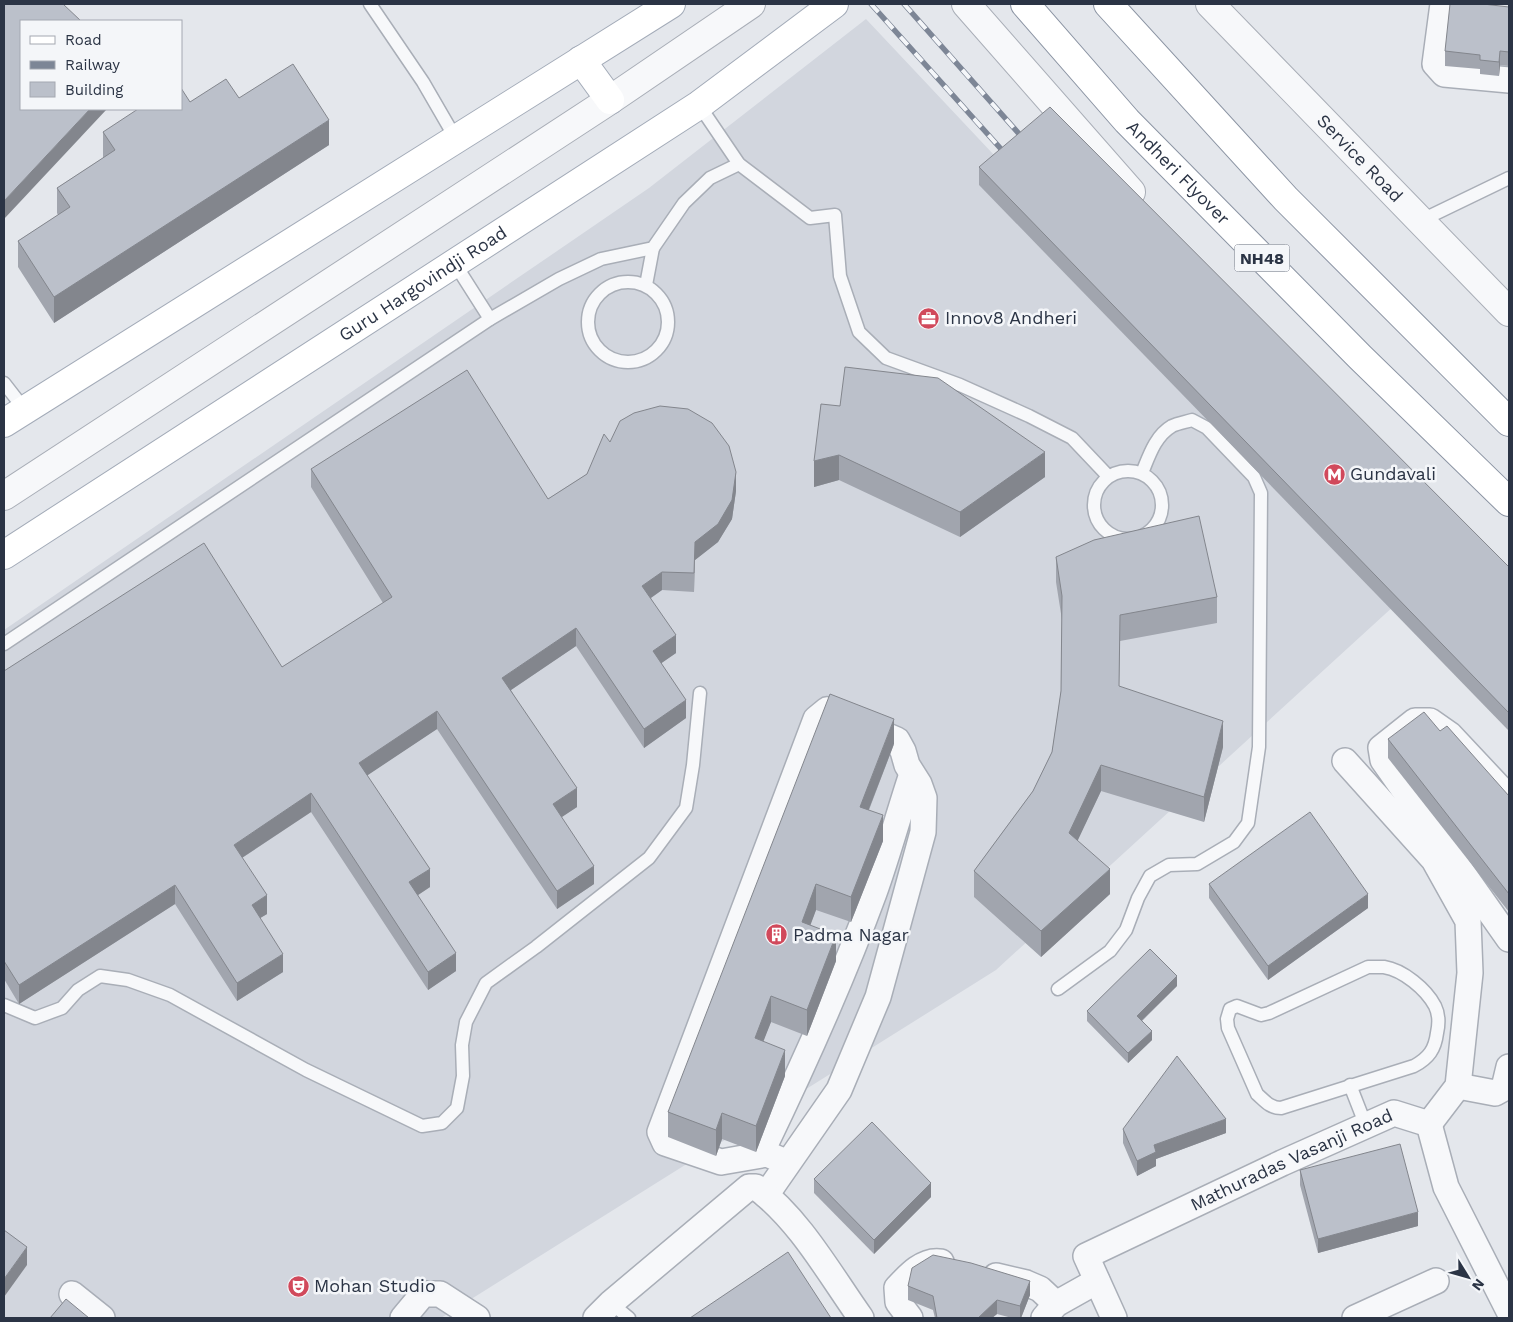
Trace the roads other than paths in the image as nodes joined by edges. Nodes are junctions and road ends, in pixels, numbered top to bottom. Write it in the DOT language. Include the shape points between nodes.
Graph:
graph roads {
  1 [pos="370,4"];
  2 [pos="671,4"];
  3 [pos="751,4"];
  4 [pos="834,4"];
  5 [pos="966,4"];
  6 [pos="1025,4"];
  7 [pos="1108,4"];
  8 [pos="1443,4"];
  9 [pos="1212,5"];
  10 [pos="582,60"];
  11 [pos="1509,80"];
  12 [pos="610,100"];
  13 [pos="699,105"];
  14 [pos="456,139"];
  15 [pos="739,164"];
  16 [pos="1509,178"];
  17 [pos="1150,212"];
  18 [pos="1420,221"];
  19 [pos="653,248"];
  20 [pos="455,264"];
  21 [pos="646,285"];
  22 [pos="1509,312"];
  23 [pos="490,319"];
  24 [pos="4,383"];
  25 [pos="14,416"];
  26 [pos="1509,422"];
  27 [pos="1142,473"];
  28 [pos="1108,476"];
  29 [pos="4,496"];
  30 [pos="1509,502"];
  31 [pos="4,555"];
  32 [pos="4,644"];
  33 [pos="700,693"];
  34 [pos="1345,761"];
  35 [pos="912,774"];
  36 [pos="1509,798"];
  37 [pos="1509,939"];
  38 [pos="839,980"];
  39 [pos="1058,990"];
  40 [pos="878,996"];
  41 [pos="4,1005"];
  42 [pos="1509,1067"];
  43 [pos="1350,1085"];
  44 [pos="1458,1086"];
  45 [pos="1429,1124"];
  46 [pos="1366,1126"];
  47 [pos="777,1158"];
  48 [pos="766,1195"];
  49 [pos="1097,1281"];
  50 [pos="1436,1281"];
  51 [pos="72,1294"];
  52 [pos="1050,1311"];
  53 [pos="1509,1311"];
  54 [pos="612,1313"];
  55 [pos="102,1318"];
  56 [pos="403,1318"];
  57 [pos="477,1318"];
  58 [pos="861,1318"];
  59 [pos="910,1318"];
  60 [pos="1114,1318"];
  61 [pos="1355,1318"];
  1 -- 14 [label="lane" via="423,82"];
  2 -- 10 [label="main road"];
  3 -- 12 [label="street"];
  4 -- 13 [label="main road, Guru Hargovindji Road"];
  5 -- 17 [label="street"];
  6 -- 30 [label="main road, Andheri Flyover / NH48" via="1127,121 1360,357"];
  7 -- 26 [label="main road" via="1286,199"];
  8 -- 11 [label="street" via="1435,64 1444,74"];
  9 -- 18 [label="street, Service Road"];
  10 -- 12 [label="main road"];
  10 -- 14 [label="main road"];
  12 -- 29 [label="street"];
  13 -- 15 [label="lane"];
  13 -- 20 [label="main road, Guru Hargovindji Road"];
  14 -- 25 [label="main road"];
  15 -- 19 [label="lane" via="710,178 684,203"];
  15 -- 28 [label="lane" via="810,218 835,215 840,276 859,332 886,358 960,385 1072,438"];
  16 -- 18 [label="lane"];
  18 -- 22 [label="street, Service Road"];
  19 -- 21 [label="lane"];
  19 -- 23 [label="lane" via="601,259 558,279"];
  20 -- 23 [label="lane"];
  20 -- 31 [label="main road, Guru Hargovindji Road"];
  21 -- 21 [label="lane" via="657,292 669,316 663,342 643,359 630,362 605,355 595,345 588,320 590,307 597,295 620,282"];
  23 -- 32 [label="lane"];
  24 -- 25 [label="lane"];
  27 -- 28 [label="lane" via="1119,471"];
  27 -- 28 [label="lane" via="1159,489 1162,513 1149,532 1129,540 1108,533 1095,516 1095,494"];
  27 -- 39 [label="lane" via="1159,438 1173,426 1192,420 1208,428 1254,477 1261,493 1259,747 1248,823 1234,842 1198,864 1169,865 1150,876 1126,930 1110,951"];
  33 -- 41 [label="lane" via="686,808 649,858 486,983 466,1022 462,1046 463,1076 457,1108 442,1123 422,1126 306,1070 170,995 128,980 100,976 78,990 62,1008 35,1018"];
  34 -- 44 [label="street" via="1434,860 1468,921 1470,972"];
  35 -- 38 [label="street" via="874,892"];
  35 -- 40 [label="street" via="924,798 923,832"];
  35 -- 47 [label="street" via="897,740 827,710 816,719 660,1132 665,1143 721,1162"];
  36 -- 37 [label="street" via="1450,735 1430,721 1415,721 1381,748 1383,760"];
  38 -- 40 [label="street"];
  38 -- 47 [label="street" via="764,1147"];
  40 -- 47 [label="street" via="839,1090"];
  42 -- 44 [label="street" via="1504,1088 1495,1093"];
  43 -- 43 [label="lane" via="1274,1108 1257,1094 1228,1028 1230,1009 1237,1006 1261,1014 1269,1013 1368,967 1385,967 1401,974 1423,990 1436,1008 1439,1023 1432,1052 1414,1066"];
  43 -- 46 [label="lane"];
  44 -- 45 [label="street"];
  45 -- 46 [label="street, Mathuradas Vasanji Road" via="1394,1113"];
  45 -- 53 [label="street" via="1446,1187"];
  46 -- 49 [label="street, Mathuradas Vasanji Road" via="1086,1256"];
  47 -- 48 [label="street"];
  48 -- 54 [label="street" via="756,1187 750,1187"];
  48 -- 58 [label="street" via="799,1230"];
  49 -- 52 [label="street"];
  49 -- 60 [label="street, Mathuradas Vasanji Road"];
  50 -- 61 [label="street"];
  51 -- 55 [label="street"];
  52 -- 59 [label="street" via="1040,1289 1026,1283 928,1261 897,1288 898,1302"];
  56 -- 57 [label="street" via="423,1294 440,1294"];
}
